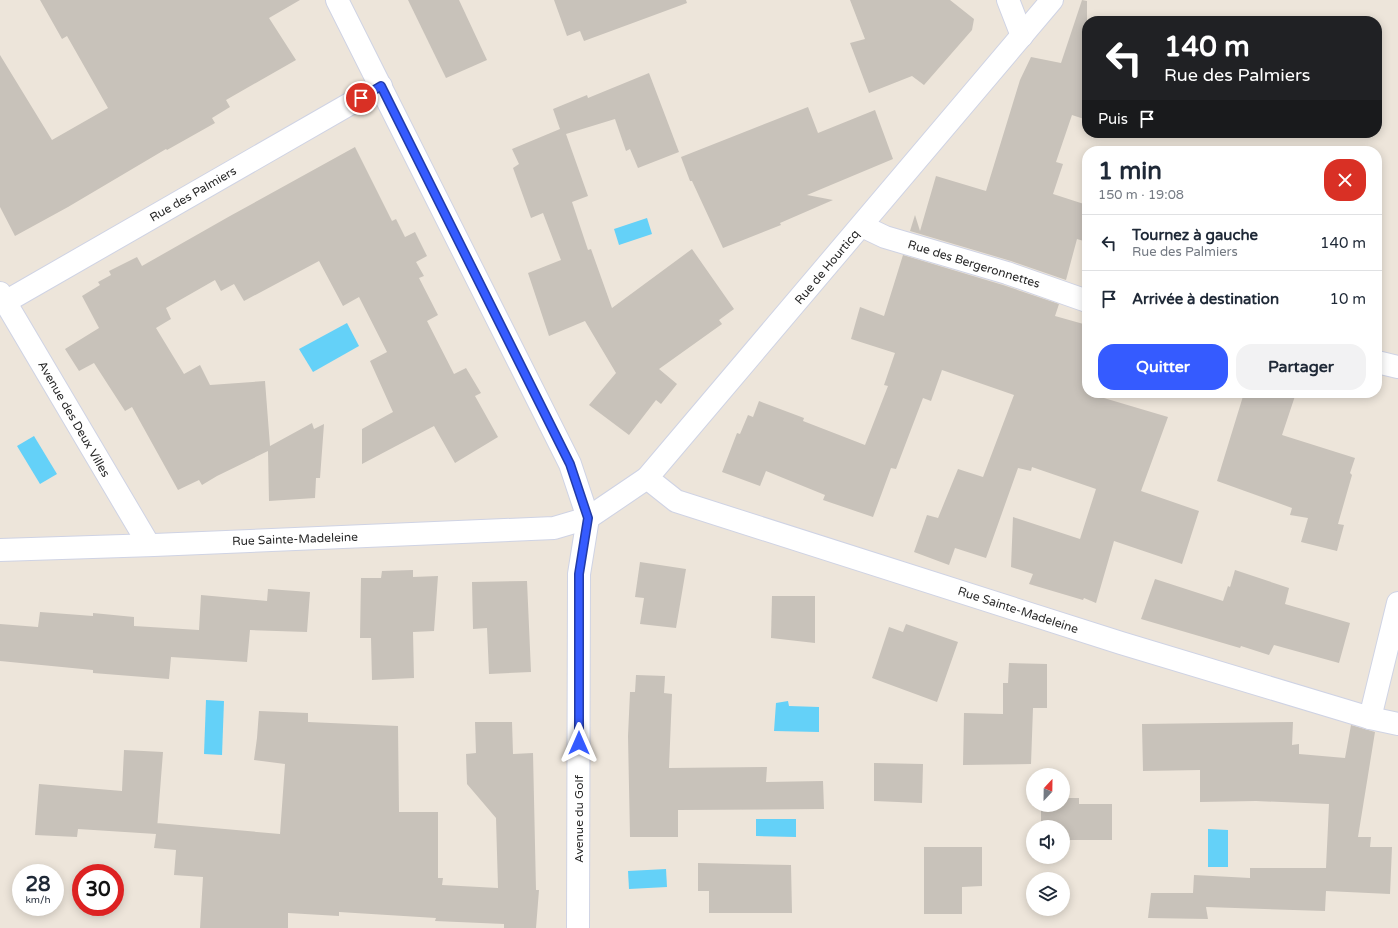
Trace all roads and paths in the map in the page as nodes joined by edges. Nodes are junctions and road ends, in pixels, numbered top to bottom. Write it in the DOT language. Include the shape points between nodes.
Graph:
graph roads {
  1 [pos="337,0"];
  2 [pos="1008,0"];
  3 [pos="1052,0"];
  4 [pos="1022,36"];
  5 [pos="381,86"];
  6 [pos="862,226"];
  7 [pos="2,297"];
  8 [pos="1082,299"];
  9 [pos="1382,363"];
  10 [pos="1398,367"];
  11 [pos="647,478"];
  12 [pos="588,518"];
  13 [pos="149,545"];
  14 [pos="0,550"];
  15 [pos="1398,603"];
  16 [pos="1370,718"];
  17 [pos="1398,724"];
  18 [pos="578,928"];
  1 -- 5 [label="street, Avenue du Golf"];
  2 -- 4 [label="street"];
  3 -- 4 [label="street, Rue de Hourticq"];
  4 -- 6 [label="street, Rue de Hourticq"];
  5 -- 7 [label="street, Rue des Palmiers"];
  5 -- 12 [label="street, Avenue du Golf" via="570,464"];
  6 -- 8 [label="street, Rue des Bergeronnettes" via="885,237 1006,273"];
  6 -- 11 [label="street, Rue de Hourticq"];
  7 -- 13 [label="street, Avenue des Deux Villes"];
  9 -- 10 [label="street"];
  11 -- 12 [label="street, Rue de Hourticq"];
  11 -- 16 [label="street, Rue Sainte-Madeleine" via="676,501 1121,643"];
  12 -- 13 [label="street, Rue Sainte-Madeleine" via="554,528"];
  12 -- 18 [label="street, Avenue du Golf" via="579,574"];
  13 -- 14 [label="street, Rue Sainte-Madeleine"];
  15 -- 16 [label="street"];
  16 -- 17 [label="street, Rue Sainte-Madeleine"];
}
